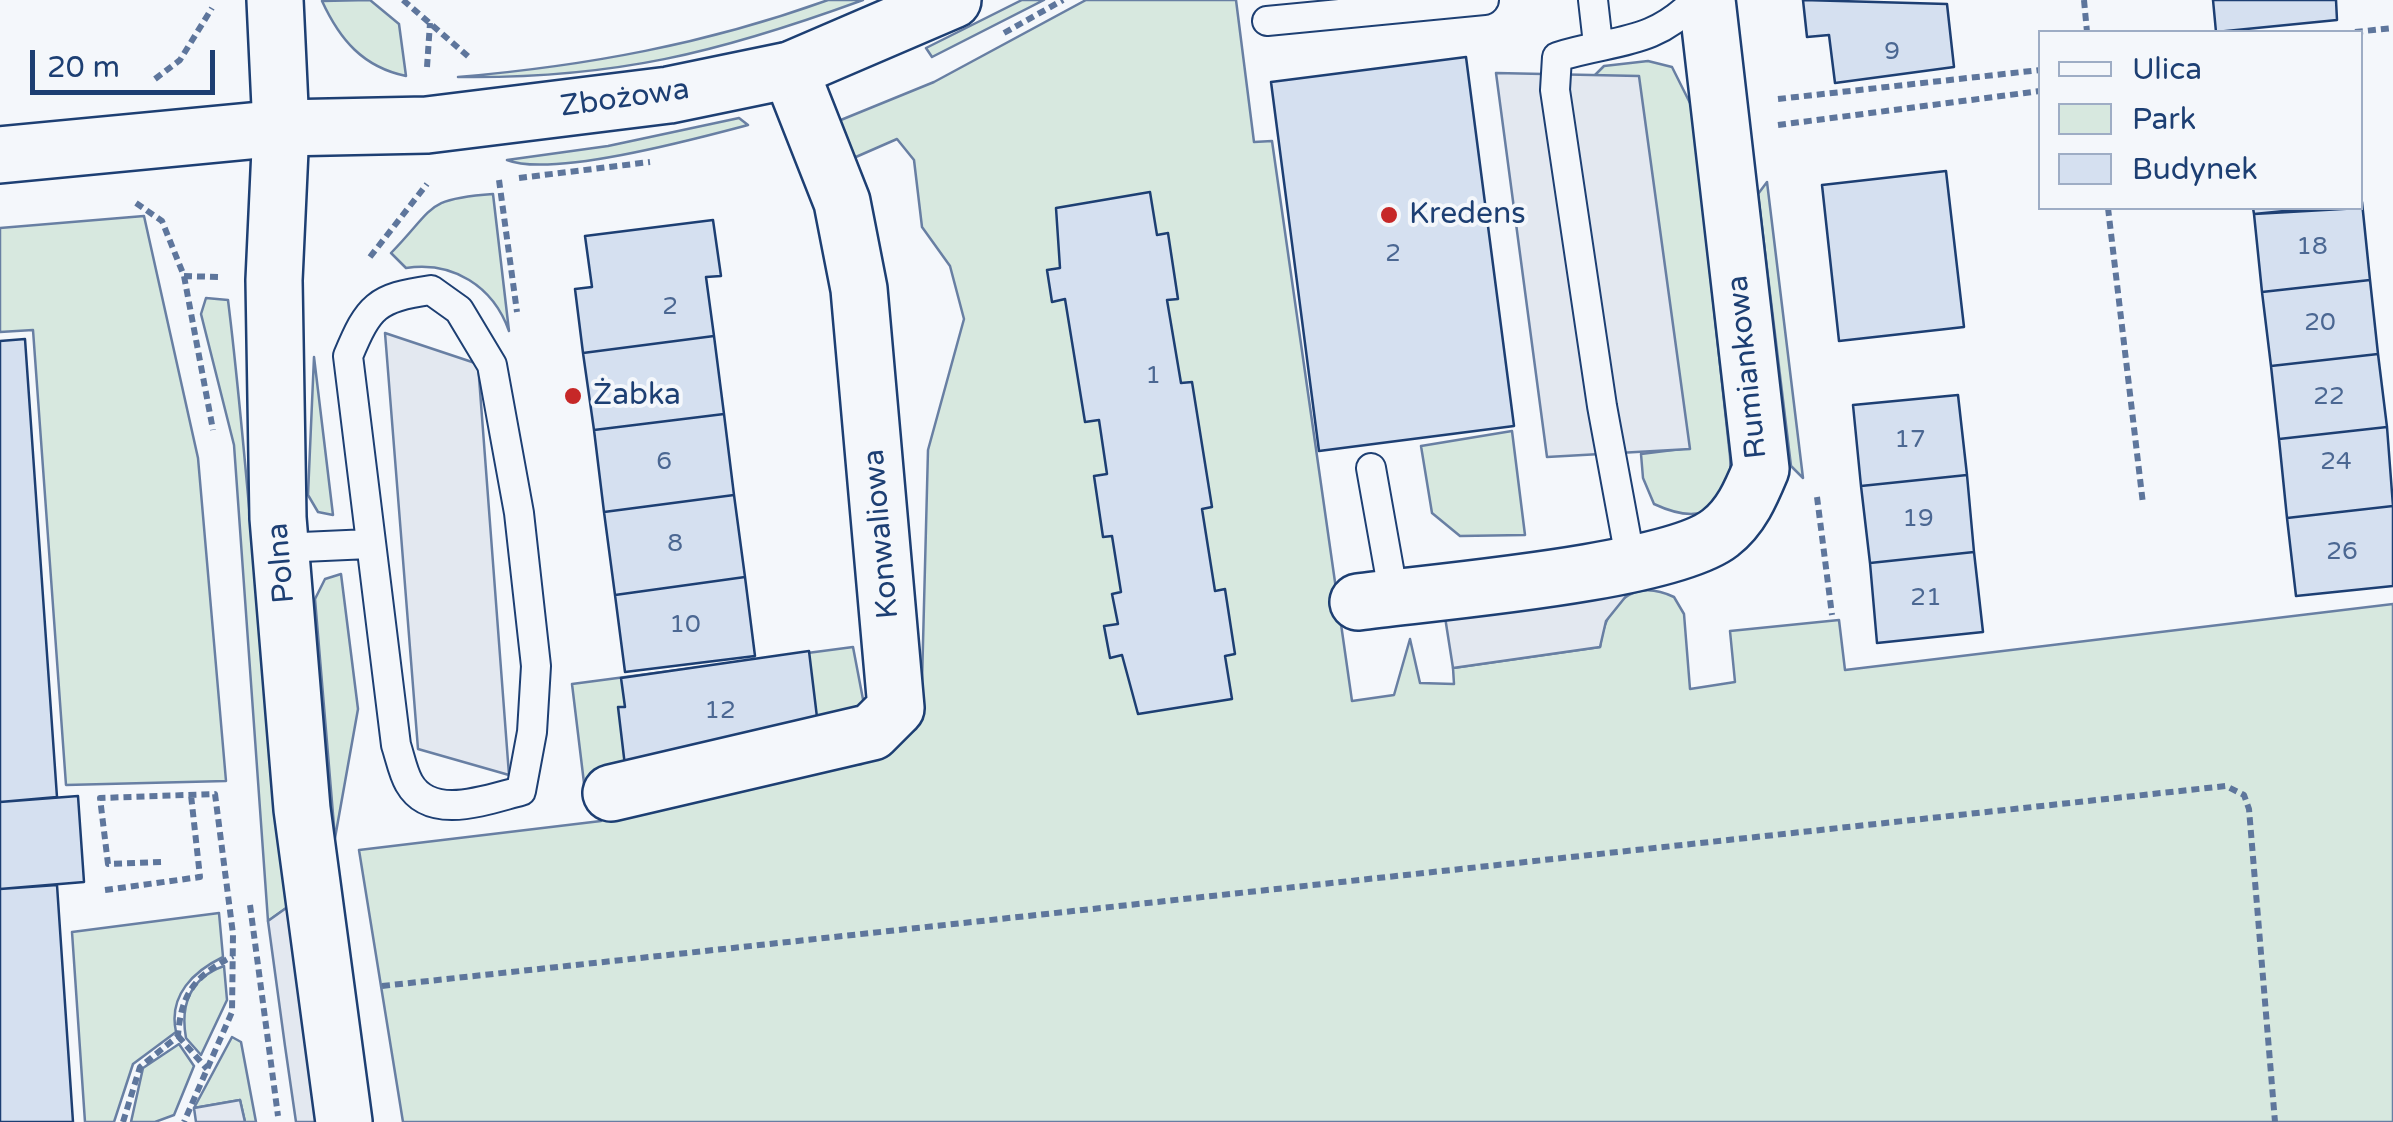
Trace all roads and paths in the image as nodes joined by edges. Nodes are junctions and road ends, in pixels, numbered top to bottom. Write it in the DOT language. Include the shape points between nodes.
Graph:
graph roads {
  1 [pos="212,0"];
  2 [pos="275,0"];
  3 [pos="403,0"];
  4 [pos="953,0"];
  5 [pos="1484,0"];
  6 [pos="1593,0"];
  7 [pos="1696,0"];
  8 [pos="1707,0"];
  9 [pos="2084,0"];
  10 [pos="1266,21"];
  11 [pos="430,23"];
  12 [pos="2393,28"];
  13 [pos="2087,30"];
  14 [pos="2363,31"];
  15 [pos="1598,44"];
  16 [pos="488,60"];
  17 [pos="790,70"];
  18 [pos="2038,70"];
  19 [pos="136,82"];
  20 [pos="2038,92"];
  21 [pos="1742,116"];
  22 [pos="427,124"];
  23 [pos="281,128"];
  24 [pos="0,155"];
  25 [pos="118,204"];
  26 [pos="2108,210"];
  27 [pos="362,267"];
  28 [pos="184,276"];
  29 [pos="274,280"];
  30 [pos="213,432"];
  31 [pos="1371,468"];
  32 [pos="2144,504"];
  33 [pos="369,544"];
  34 [pos="280,548"];
  35 [pos="1631,564"];
  36 [pos="1376,600"];
  37 [pos="610,793"];
  38 [pos="191,795"];
  39 [pos="161,862"];
  40 [pos="249,888"];
  41 [pos="105,890"];
  42 [pos="232,956"];
  43 [pos="326,991"];
  44 [pos="178,1036"];
  45 [pos="207,1069"];
  46 [pos="123,1122"];
  47 [pos="184,1122"];
  48 [pos="280,1122"];
  49 [pos="344,1122"];
  50 [pos="2275,1122"];
  1 -- 19 [label="path" via="212,11 180,60 155,79"];
  2 -- 23 [label="street, Polna"];
  3 -- 11 [label="path"];
  4 -- 17 [label="street, Zbożowa"];
  5 -- 10 [label="lane"];
  6 -- 15 [label="lane"];
  7 -- 15 [label="lane" via="1649,37"];
  8 -- 21 [label="street, Rumiankowa"];
  9 -- 13 [label="path"];
  11 -- 16 [label="path" via="472,60"];
  11 -- 22 [label="path"];
  12 -- 14 [label="path"];
  15 -- 35 [label="lane" via="1557,57 1556,90"];
  17 -- 22 [label="street, Zbożowa" via="669,95"];
  17 -- 37 [label="street, Konwaliowa" via="842,202 859,289 896,708 872,732"];
  18 -- 21 [label="path"];
  20 -- 21 [label="path"];
  21 -- 35 [label="street, Rumiankowa" via="1761,470 1746,505 1720,533 1688,551"];
  22 -- 23 [label="street, Zbożowa"];
  22 -- 27 [label="path" via="428,183"];
  23 -- 24 [label="street, Zbożowa"];
  23 -- 29 [label="street, Polna"];
  25 -- 28 [label="path" via="137,203 162,221"];
  26 -- 32 [label="path"];
  28 -- 29 [label="path"];
  28 -- 30 [label="path"];
  29 -- 34 [label="street, Polna"];
  31 -- 36 [label="lane"];
  33 -- 33 [label="lane" via="396,745 410,786 435,805 521,791 536,666 516,494 492,365 459,310 432,290 393,296 366,313 348,356"];
  33 -- 34 [label="lane"];
  34 -- 43 [label="street, Polna" via="302,809"];
  35 -- 36 [label="street, Rumiankowa"];
  38 -- 39 [label="path" via="100,798 108,864"];
  38 -- 41 [label="path" via="200,877"];
  38 -- 42 [label="path" via="215,794"];
  40 -- 48 [label="path"];
  42 -- 44 [label="path" via="190,985"];
  42 -- 45 [label="path" via="232,1012"];
  43 -- 49 [label="street, Polna"];
  43 -- 50 [label="path" via="2226,786 2244,795 2249,808"];
  44 -- 45 [label="path"];
  44 -- 46 [label="path" via="140,1067"];
  45 -- 47 [label="path"];
}
